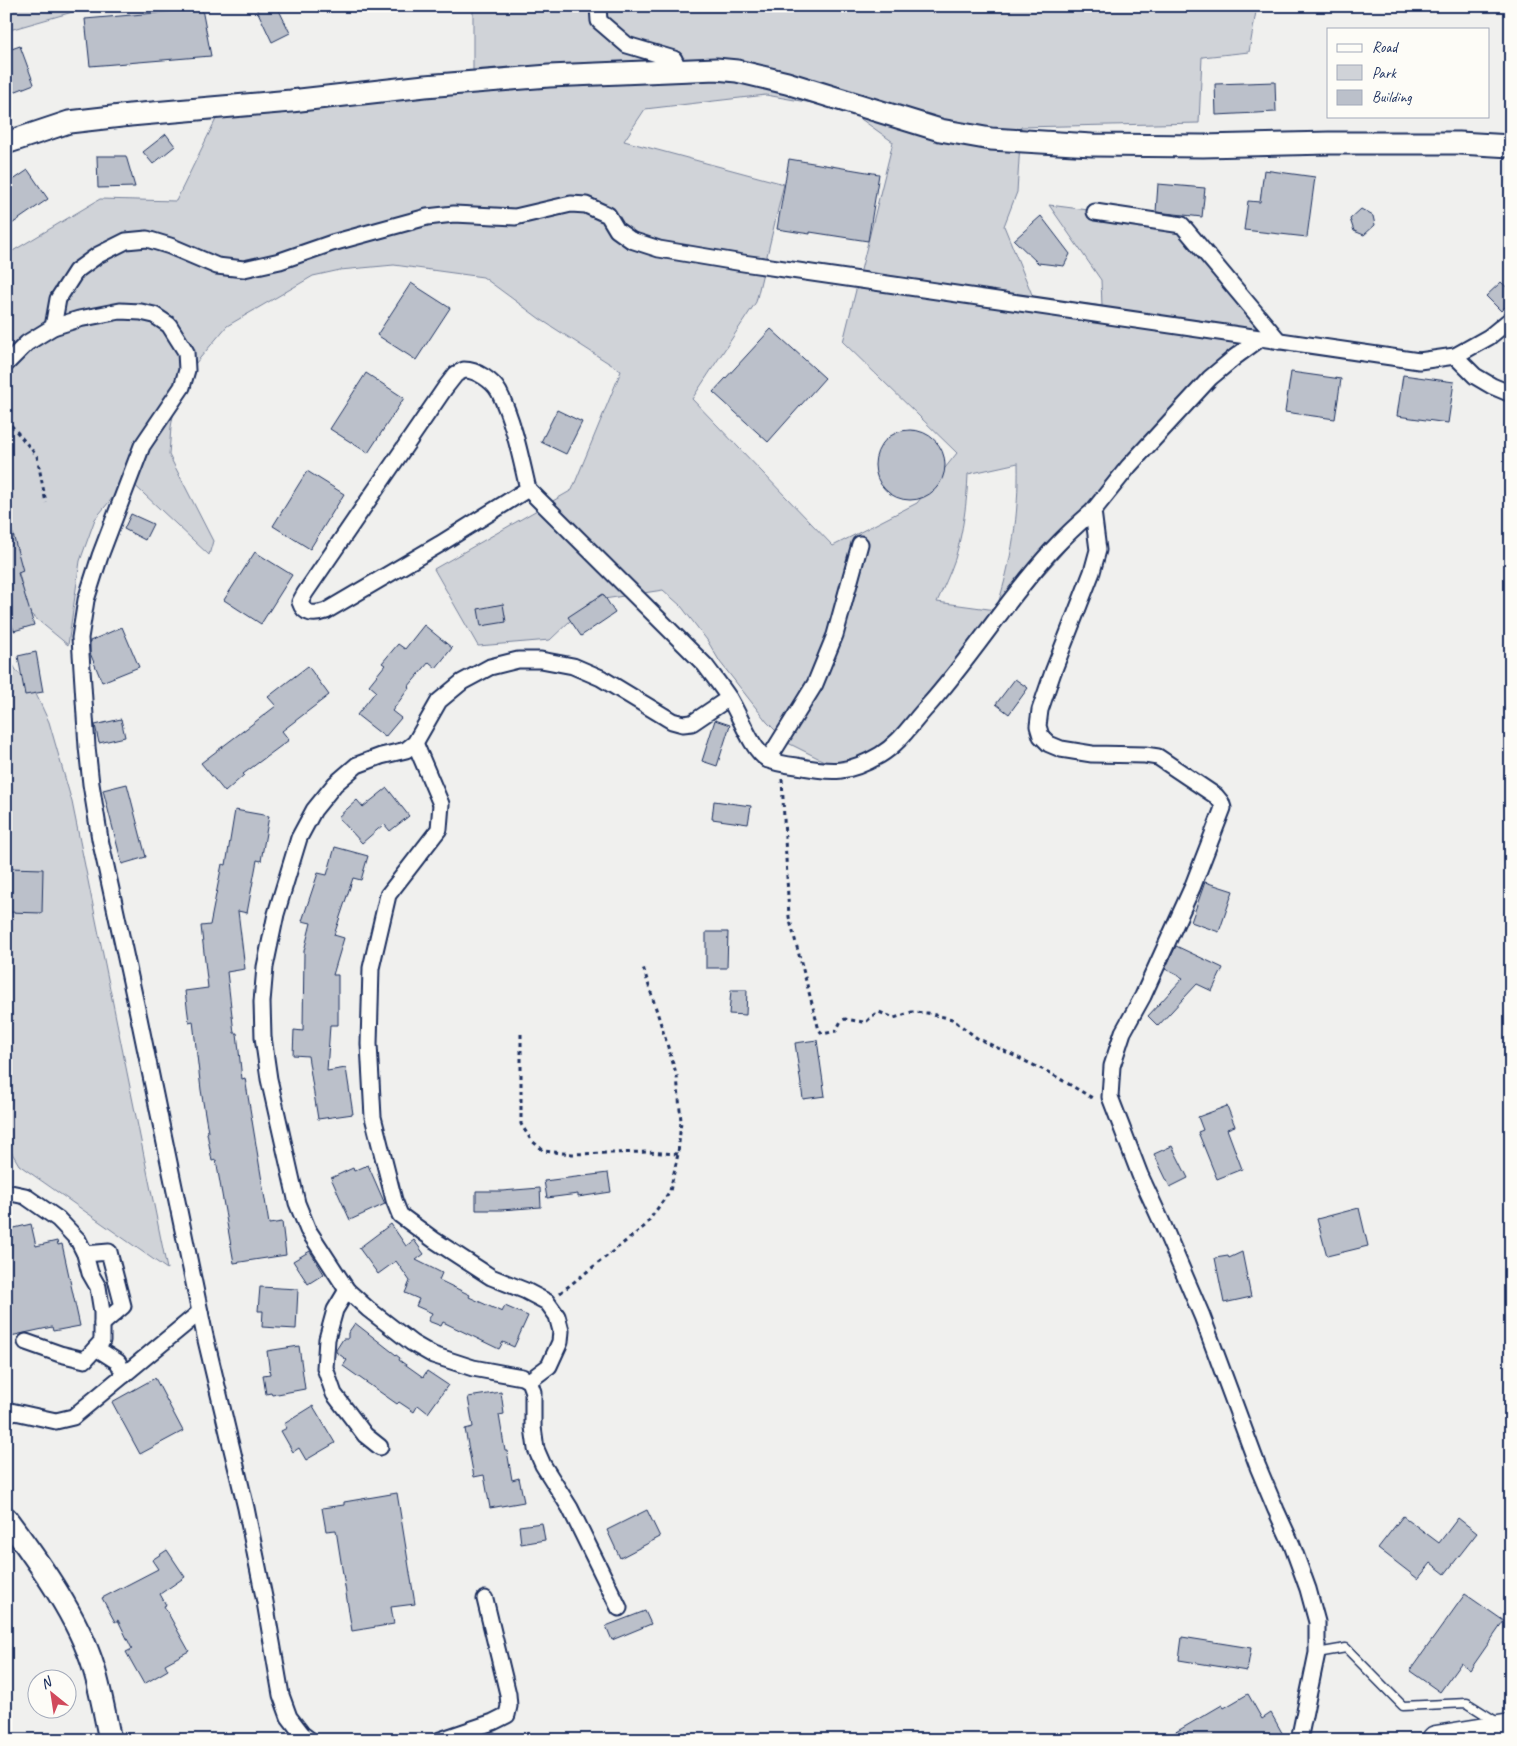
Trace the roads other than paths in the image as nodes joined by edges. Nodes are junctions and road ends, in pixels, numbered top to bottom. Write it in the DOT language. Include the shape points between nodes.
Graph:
graph roads {
  1 [pos="598,6"];
  2 [pos="679,70"];
  3 [pos="6,143"];
  4 [pos="1511,146"];
  5 [pos="1095,212"];
  6 [pos="1511,319"];
  7 [pos="53,327"];
  8 [pos="1261,338"];
  9 [pos="1279,341"];
  10 [pos="1455,356"];
  11 [pos="6,364"];
  12 [pos="1511,394"];
  13 [pos="528,489"];
  14 [pos="1093,511"];
  15 [pos="860,544"];
  16 [pos="729,698"];
  17 [pos="415,743"];
  18 [pos="775,761"];
  19 [pos="6,1192"];
  20 [pos="85,1254"];
  21 [pos="347,1290"];
  22 [pos="200,1312"];
  23 [pos="102,1324"];
  24 [pos="26,1342"];
  25 [pos="96,1348"];
  26 [pos="124,1375"];
  27 [pos="529,1381"];
  28 [pos="6,1410"];
  29 [pos="380,1447"];
  30 [pos="6,1518"];
  31 [pos="485,1598"];
  32 [pos="620,1608"];
  33 [pos="1317,1653"];
  34 [pos="1509,1728"];
  35 [pos="110,1740"];
  36 [pos="310,1740"];
  37 [pos="440,1740"];
  38 [pos="1299,1740"];
  39 [pos="1436,1740"];
  1 -- 2 [label="street" via="599,21 627,45 674,59"];
  2 -- 3 [label="street" via="425,86 130,115 68,122"];
  2 -- 4 [label="street" via="737,71 787,82 940,130 991,139 1092,145 1329,142"];
  5 -- 9 [label="street" via="1182,225"];
  6 -- 10 [label="street" via="1489,337"];
  7 -- 8 [label="street" via="58,299 76,271 126,241 147,240 217,266 244,269 428,217 454,214 515,217 571,204 586,204 608,214 617,230 631,240 659,250"];
  7 -- 11 [label="street" via="27,343"];
  7 -- 22 [label="street" via="120,311 141,312 154,315 169,325 186,352 187,370 182,387 142,446 100,556 86,600 80,638 87,746 100,838"];
  8 -- 9 [label="street"];
  8 -- 14 [label="street" via="1210,378 1129,466"];
  9 -- 10 [label="street" via="1419,361"];
  10 -- 12 [label="street" via="1475,376"];
  13 -- 13 [label="street" via="498,390 478,373 468,370 456,374 305,592 301,606 313,614 326,611"];
  13 -- 16 [label="street" via="705,665"];
  14 -- 18 [label="street" via="1052,551 953,678 892,746 849,770 834,772"];
  14 -- 33 [label="street" via="1098,550 1040,710 1038,726 1041,736 1061,749 1158,757 1216,796 1223,808 1192,888 1116,1049 1110,1097 1140,1175 1202,1316 1258,1468 1292,1545 1316,1622"];
  15 -- 18 [label="street" via="835,635 815,684"];
  16 -- 17 [label="street" via="692,723 683,724 573,666 518,660 490,667 462,682 439,701"];
  16 -- 18 [label="street" via="761,754"];
  17 -- 21 [label="street" via="406,750 357,765 335,784 314,810 299,838 287,874 266,967 262,1002 266,1062 298,1203 308,1230"];
  17 -- 27 [label="street" via="442,804 439,829 388,894 370,968 369,1044 373,1118 400,1215 491,1277 547,1302 557,1316 560,1342 549,1366"];
  19 -- 20 [label="street" via="25,1196 58,1220 78,1240"];
  20 -- 23 [label="street" via="98,1287"];
  20 -- 23 [label="street" via="110,1252 123,1306"];
  21 -- 27 [label="street" via="389,1327 433,1355"];
  21 -- 29 [label="street" via="336,1310 327,1339 325,1368 334,1394 364,1435"];
  22 -- 26 [label="street"];
  22 -- 36 [label="street" via="246,1508 282,1695 289,1717"];
  23 -- 25 [label="street" via="102,1341"];
  24 -- 25 [label="street" via="85,1360"];
  25 -- 26 [label="street" via="118,1362"];
  26 -- 28 [label="street" via="73,1417 56,1421"];
  27 -- 32 [label="street" via="533,1392 536,1449 570,1508"];
  30 -- 35 [label="street" via="76,1626 94,1668"];
  31 -- 37 [label="street" via="508,1694 507,1715"];
  33 -- 34 [label="lane" via="1346,1648 1403,1706 1467,1704"];
  33 -- 38 [label="street"];
  34 -- 39 [label="highway"];
}
